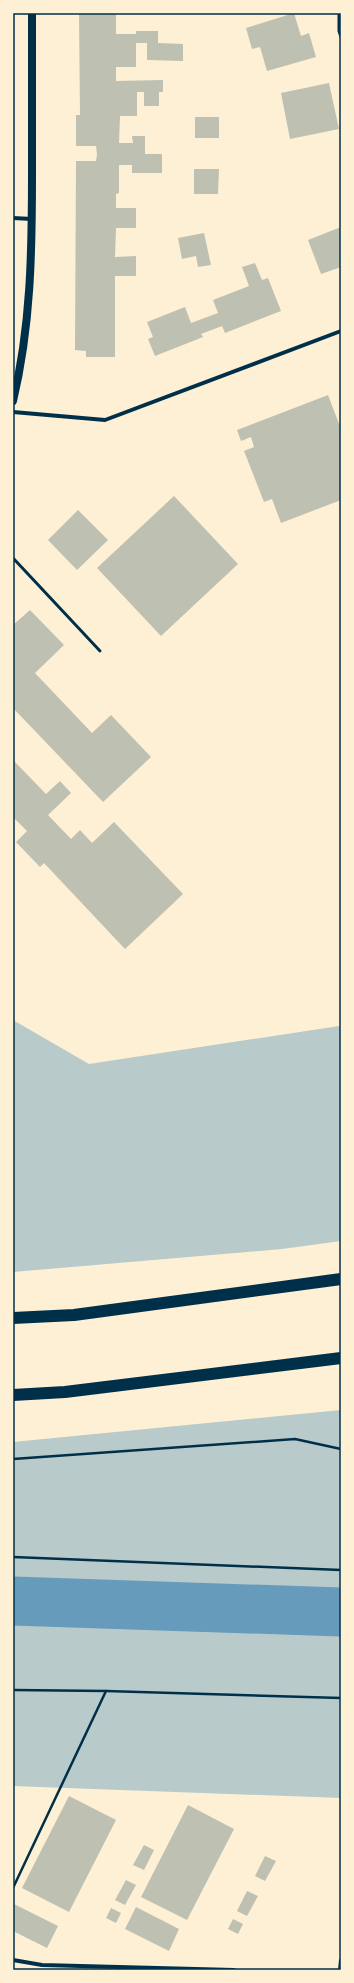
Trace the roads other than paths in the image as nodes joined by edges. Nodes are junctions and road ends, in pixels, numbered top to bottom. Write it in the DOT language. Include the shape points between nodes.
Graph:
graph roads {
  1 [pos="32,13"];
  2 [pos="339,13"];
  3 [pos="341,37"];
  4 [pos="13,218"];
  5 [pos="32,219"];
  6 [pos="341,331"];
  7 [pos="13,401"];
  8 [pos="13,412"];
  9 [pos="13,558"];
  10 [pos="100,651"];
  11 [pos="341,1278"];
  12 [pos="13,1318"];
  13 [pos="341,1358"];
  14 [pos="13,1395"];
  15 [pos="13,1960"];
  16 [pos="341,1960"];
  17 [pos="234,1970"];
  18 [pos="340,1970"];
  1 -- 5 [label="main road"];
  2 -- 3 [label="lane"];
  4 -- 5 [label="street"];
  5 -- 7 [label="main road" via="28,312 23,354"];
  6 -- 8 [label="street" via="105,420"];
  9 -- 10 [label="lane"];
  11 -- 12 [label="highway" via="74,1315"];
  13 -- 14 [label="highway" via="65,1392"];
  15 -- 17 [label="street" via="42,1965"];
  16 -- 18 [label="street"];
}
